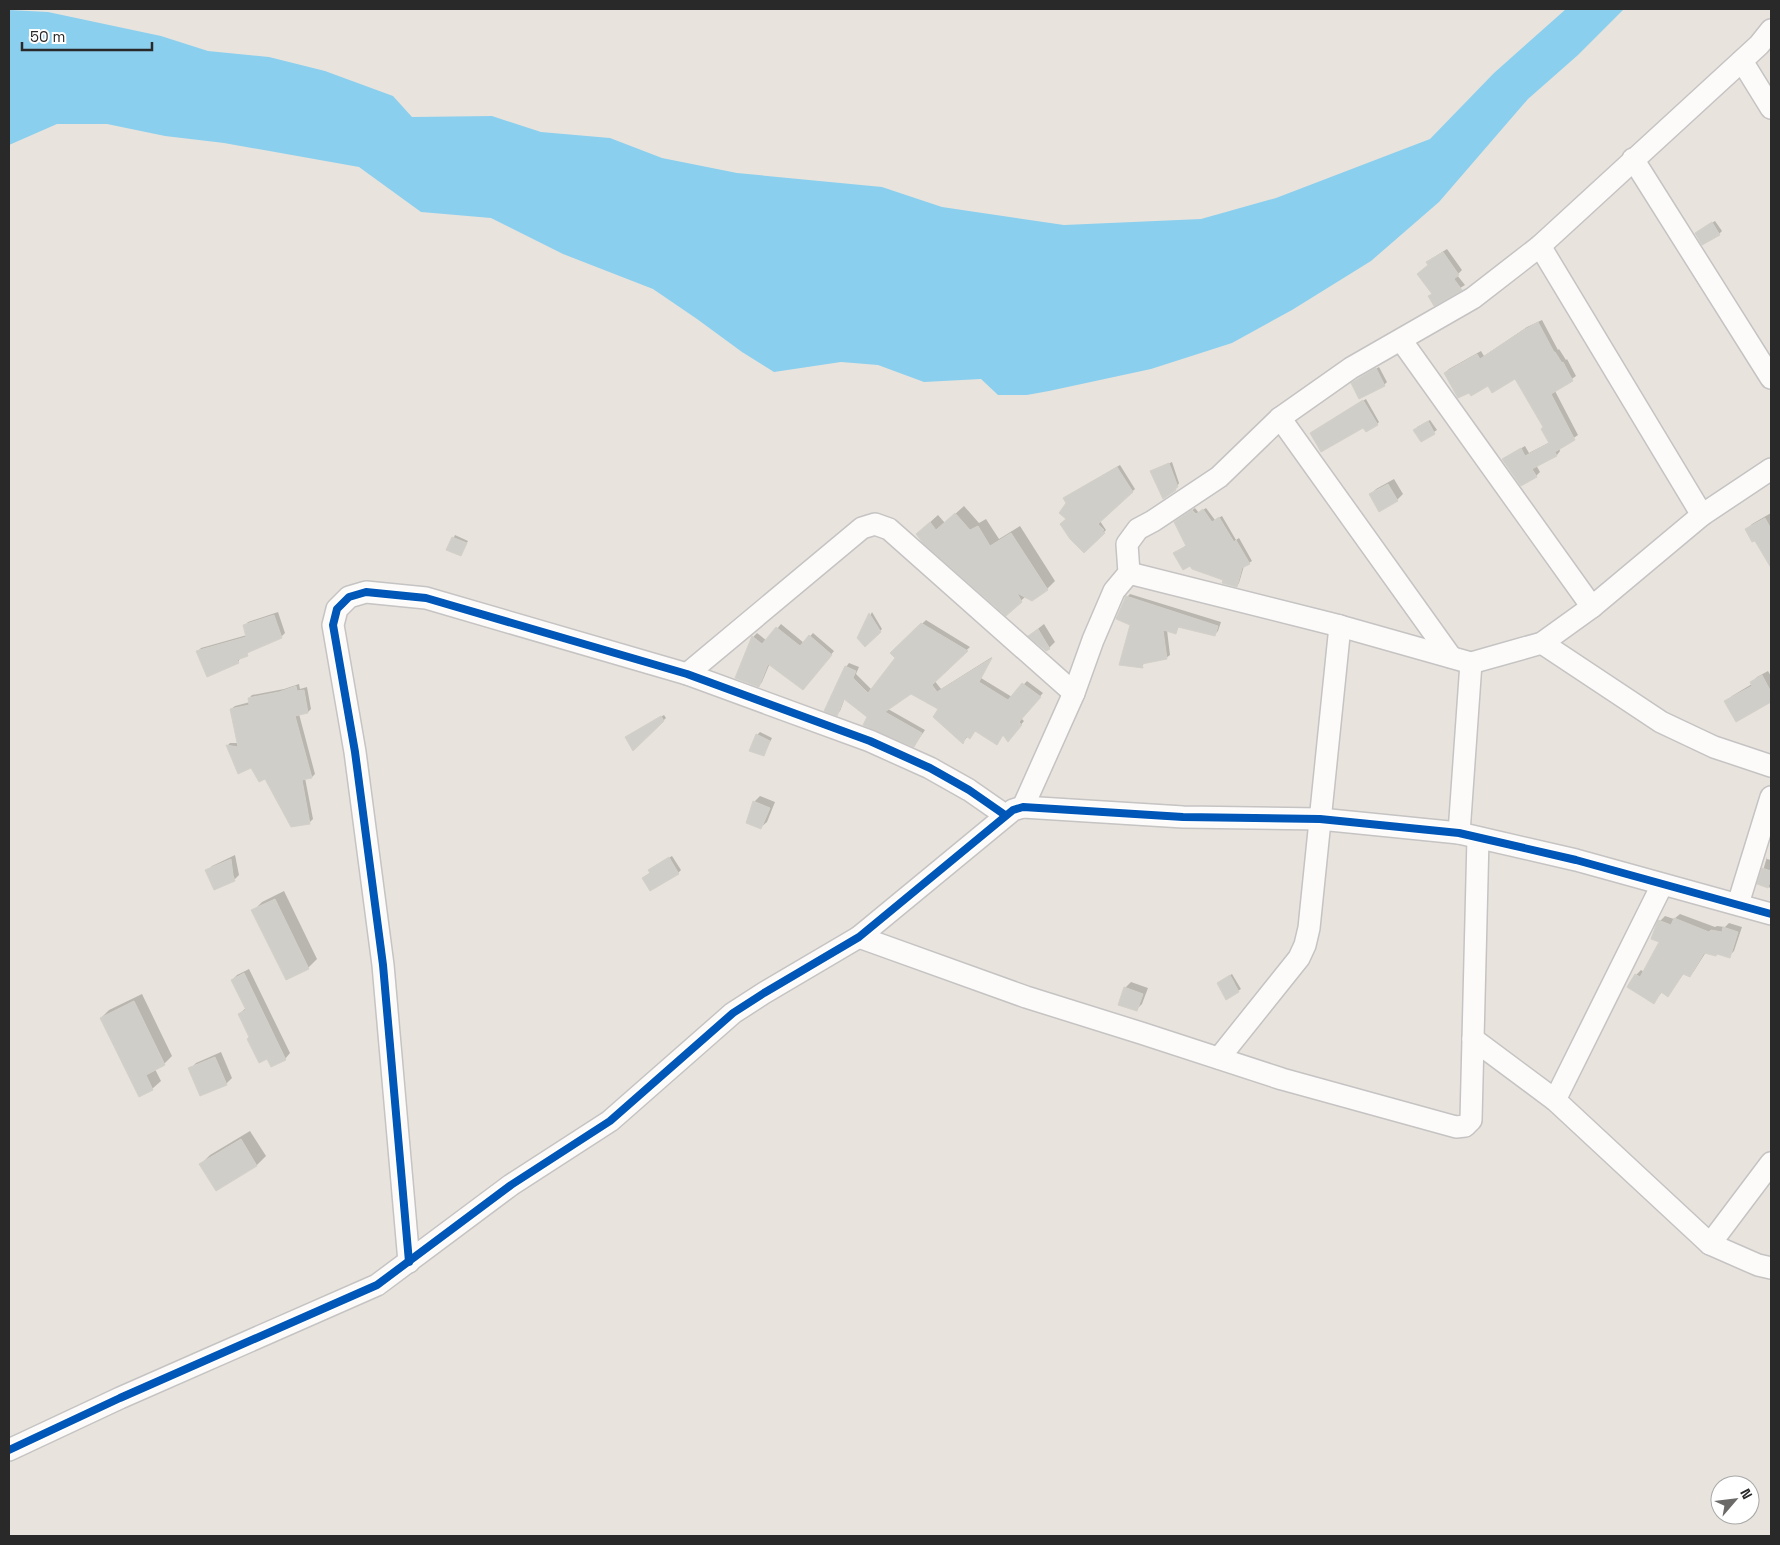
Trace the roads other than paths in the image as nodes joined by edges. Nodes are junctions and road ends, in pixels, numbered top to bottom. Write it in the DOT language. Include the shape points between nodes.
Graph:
graph roads {
  1 [pos="1771,30"];
  2 [pos="1742,61"];
  3 [pos="1771,108"];
  4 [pos="1633,159"];
  5 [pos="1540,246"];
  6 [pos="1401,340"];
  7 [pos="1771,378"];
  8 [pos="1280,418"];
  9 [pos="1771,469"];
  10 [pos="1702,515"];
  11 [pos="1129,573"];
  12 [pos="1592,607"];
  13 [pos="1340,626"];
  14 [pos="1542,643"];
  15 [pos="1461,660"];
  16 [pos="687,674"];
  17 [pos="1074,693"];
  18 [pos="1771,766"];
  19 [pos="1771,797"];
  20 [pos="1014,811"];
  21 [pos="1320,819"];
  22 [pos="1468,835"];
  23 [pos="1662,885"];
  24 [pos="1738,904"];
  25 [pos="1771,914"];
  26 [pos="858,936"];
  27 [pos="1473,1039"];
  28 [pos="1219,1058"];
  29 [pos="1555,1100"];
  30 [pos="1771,1163"];
  31 [pos="1710,1244"];
  32 [pos="408,1262"];
  33 [pos="1771,1268"];
  34 [pos="9,1450"];
  1 -- 2 [label="street"];
  2 -- 3 [label="street"];
  2 -- 4 [label="street"];
  4 -- 5 [label="street"];
  4 -- 7 [label="street"];
  5 -- 6 [label="street" via="1473,298"];
  5 -- 10 [label="street"];
  6 -- 8 [label="street" via="1351,368"];
  6 -- 12 [label="street"];
  8 -- 11 [label="street" via="1219,477 1138,529 1127,544"];
  8 -- 15 [label="street"];
  9 -- 10 [label="street"];
  10 -- 12 [label="street"];
  11 -- 13 [label="street"];
  11 -- 17 [label="street" via="1114,591"];
  12 -- 14 [label="street"];
  13 -- 15 [label="street"];
  13 -- 21 [label="street"];
  14 -- 15 [label="street"];
  14 -- 18 [label="street" via="1661,722 1714,747"];
  15 -- 22 [label="street"];
  16 -- 17 [label="street" via="862,528 874,524 889,529"];
  16 -- 20 [label="street" via="870,741"];
  16 -- 32 [label="street" via="426,598 366,592 349,597 337,609 333,625 384,965"];
  17 -- 20 [label="street"];
  19 -- 24 [label="street"];
  20 -- 21 [label="street"];
  20 -- 26 [label="street"];
  21 -- 22 [label="street"];
  21 -- 28 [label="street" via="1305,944 1299,958"];
  22 -- 23 [label="street" via="1576,860"];
  22 -- 27 [label="street"];
  23 -- 24 [label="street"];
  23 -- 29 [label="street"];
  24 -- 25 [label="street"];
  26 -- 28 [label="street" via="1026,997"];
  26 -- 32 [label="street" via="733,1013 610,1121 511,1185"];
  27 -- 28 [label="street" via="1472,1120 1465,1126 1456,1127 1282,1079"];
  27 -- 29 [label="street"];
  29 -- 31 [label="street"];
  30 -- 31 [label="street"];
  31 -- 33 [label="street"];
  32 -- 34 [label="street" via="377,1285"];
}
